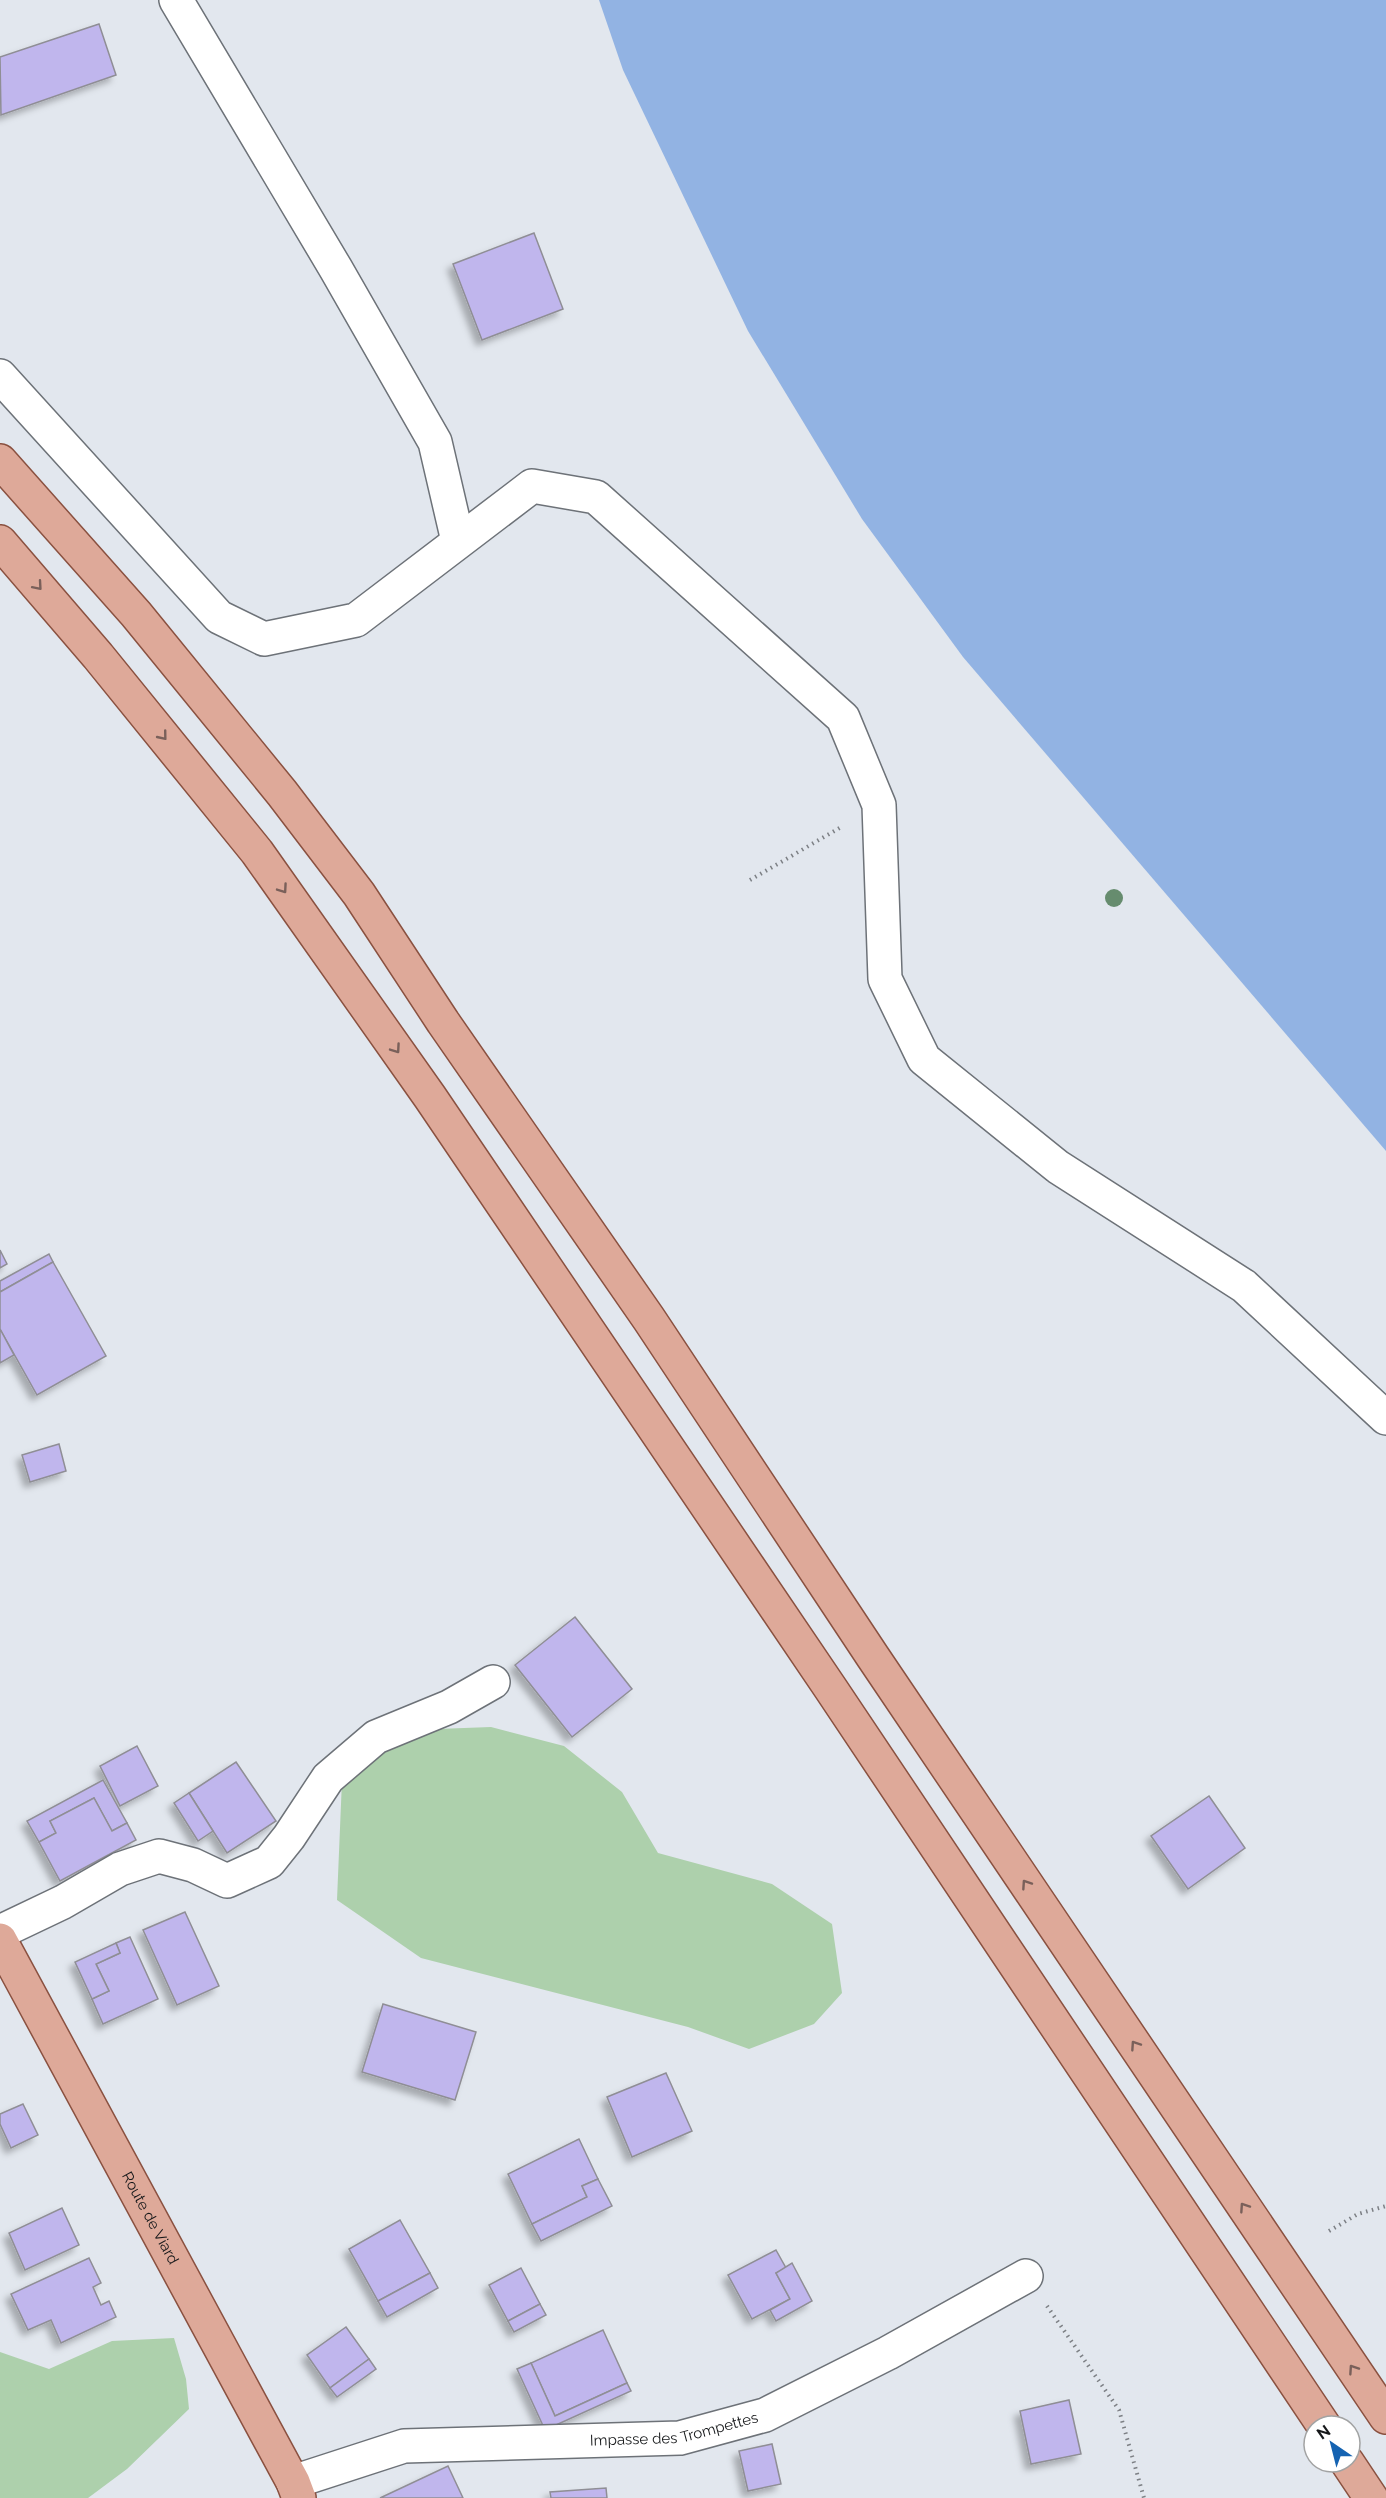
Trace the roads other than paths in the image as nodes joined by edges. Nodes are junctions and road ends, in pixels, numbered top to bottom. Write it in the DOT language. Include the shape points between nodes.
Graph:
graph roads {
  1 [pos="176,0"];
  2 [pos="0,376"];
  3 [pos="0,461"];
  4 [pos="458,541"];
  5 [pos="0,542"];
  6 [pos="1386,1418"];
  7 [pos="493,1682"];
  8 [pos="0,1932"];
  9 [pos="0,1940"];
  10 [pos="1026,2276"];
  11 [pos="1316,2414"];
  12 [pos="1386,2417"];
  13 [pos="1355,2474"];
  14 [pos="296,2490"];
  15 [pos="1371,2498"];
  1 -- 4 [label="street" via="435,442"];
  2 -- 4 [label="street" via="219,618 264,639 356,620"];
  12 -- 3 [label="main road, one-way" via="359,894 143,623"];
  4 -- 6 [label="street" via="532,486 596,497 843,718 879,805 885,979 924,1059 1058,1167 1245,1286"];
  5 -- 11 [label="main road, one-way" via="257,852 423,1088"];
  7 -- 8 [label="street" via="449,1707 376,1737 328,1778 269,1862 227,1881 193,1864 159,1856 120,1869"];
  9 -- 14 [label="main road, Route de Viard"];
  10 -- 14 [label="street, Impasse des Trompettes" via="888,2353 765,2415 680,2438 404,2446"];
  13 -- 15 [label="main road"];
}
